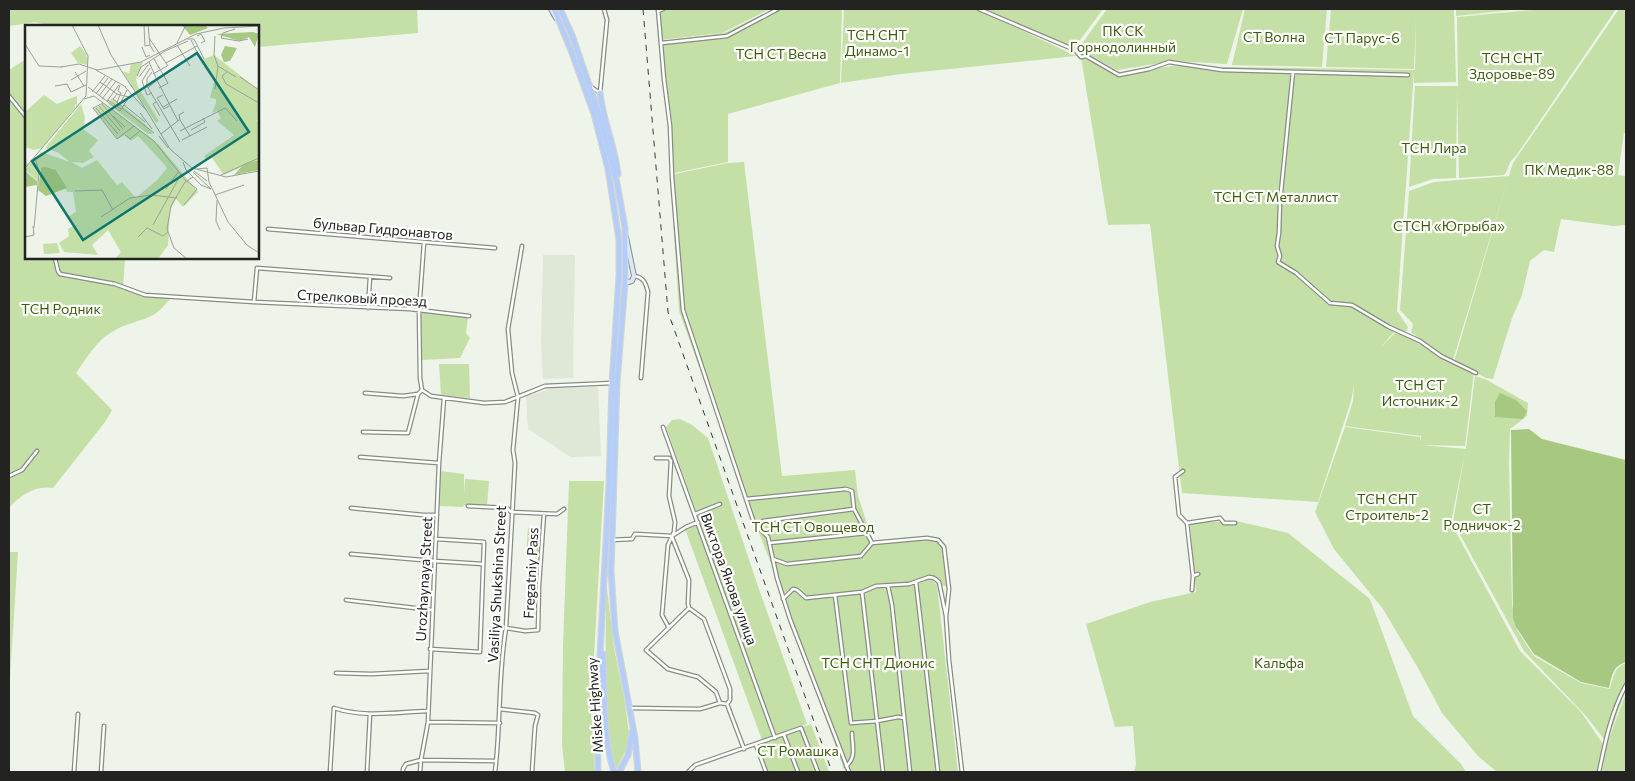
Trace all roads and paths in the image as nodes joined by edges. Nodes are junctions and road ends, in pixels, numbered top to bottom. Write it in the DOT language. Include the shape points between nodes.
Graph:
graph roads {
  1 [pos="552,9"];
  2 [pos="560,9"];
  3 [pos="604,9"];
  4 [pos="663,9"];
  5 [pos="778,9"];
  6 [pos="979,9"];
  7 [pos="658,10"];
  8 [pos="662,44"];
  9 [pos="1294,72"];
  10 [pos="1408,75"];
  11 [pos="590,86"];
  12 [pos="600,93"];
  13 [pos="9,96"];
  14 [pos="25,116"];
  15 [pos="617,182"];
  16 [pos="268,229"];
  17 [pos="625,235"];
  18 [pos="424,243"];
  19 [pos="522,246"];
  20 [pos="495,248"];
  21 [pos="55,259"];
  22 [pos="619,275"];
  23 [pos="634,276"];
  24 [pos="370,277"];
  25 [pos="390,278"];
  26 [pos="626,283"];
  27 [pos="254,302"];
  28 [pos="368,308"];
  29 [pos="419,311"];
  30 [pos="469,316"];
  31 [pos="1476,373"];
  32 [pos="641,378"];
  33 [pos="615,383"];
  34 [pos="422,390"];
  35 [pos="365,393"];
  36 [pos="418,394"];
  37 [pos="518,397"];
  38 [pos="444,398"];
  39 [pos="663,427"];
  40 [pos="363,432"];
  41 [pos="37,451"];
  42 [pos="360,457"];
  43 [pos="656,458"];
  44 [pos="439,463"];
  45 [pos="1183,471"];
  46 [pos="9,476"];
  47 [pos="746,499"];
  48 [pos="720,504"];
  49 [pos="468,506"];
  50 [pos="351,508"];
  51 [pos="564,509"];
  52 [pos="854,509"];
  53 [pos="511,512"];
  54 [pos="544,514"];
  55 [pos="695,514"];
  56 [pos="437,515"];
  57 [pos="764,521"];
  58 [pos="698,522"];
  59 [pos="1235,523"];
  60 [pos="1187,524"];
  61 [pos="866,533"];
  62 [pos="672,536"];
  63 [pos="436,539"];
  64 [pos="611,540"];
  65 [pos="769,543"];
  66 [pos="872,543"];
  67 [pos="351,554"];
  68 [pos="773,559"];
  69 [pos="434,561"];
  70 [pos="484,564"];
  71 [pos="1198,574"];
  72 [pos="1192,576"];
  73 [pos="916,582"];
  74 [pos="888,586"];
  75 [pos="1192,590"];
  76 [pos="862,592"];
  77 [pos="835,595"];
  78 [pos="784,598"];
  79 [pos="346,600"];
  80 [pos="689,608"];
  81 [pos="432,610"];
  82 [pos="946,617"];
  83 [pos="506,628"];
  84 [pos="669,628"];
  85 [pos="602,635"];
  86 [pos="430,649"];
  87 [pos="429,671"];
  88 [pos="336,673"];
  89 [pos="1626,686"];
  90 [pos="720,703"];
  91 [pos="727,704"];
  92 [pos="630,708"];
  93 [pos="500,709"];
  94 [pos="427,711"];
  95 [pos="78,714"];
  96 [pos="370,714"];
  97 [pos="904,718"];
  98 [pos="632,720"];
  99 [pos="877,721"];
  100 [pos="428,722"];
  101 [pos="500,723"];
  102 [pos="104,726"];
  103 [pos="852,734"];
  104 [pos="784,735"];
  105 [pos="775,738"];
  106 [pos="756,745"];
  107 [pos="744,748"];
  108 [pos="420,760"];
  109 [pos="496,761"];
  110 [pos="846,766"];
  111 [pos="599,770"];
  112 [pos="74,772"];
  113 [pos="101,772"];
  114 [pos="330,772"];
  115 [pos="367,772"];
  116 [pos="402,772"];
  117 [pos="420,772"];
  118 [pos="495,772"];
  119 [pos="532,772"];
  120 [pos="614,772"];
  121 [pos="619,772"];
  122 [pos="638,772"];
  123 [pos="688,772"];
  124 [pos="766,772"];
  125 [pos="798,772"];
  126 [pos="818,772"];
  127 [pos="849,772"];
  128 [pos="883,772"];
  129 [pos="910,772"];
  130 [pos="938,772"];
  131 [pos="962,772"];
  132 [pos="1600,772"];
  1 -- 22 [label="main road" via="562,27 594,114 608,169 620,240"];
  2 -- 11 [label="main road"];
  3 -- 12 [label="street" via="607,20"];
  4 -- 7 [label="street"];
  5 -- 8 [label="street" via="728,36"];
  6 -- 9 [label="street" via="1074,50 1081,57 1086,56 1119,75 1169,62 1222,70"];
  7 -- 8 [label="street"];
  8 -- 47 [label="street" via="683,310"];
  9 -- 10 [label="street"];
  9 -- 31 [label="street" via="1280,202 1278,262 1296,273 1330,303 1352,305"];
  11 -- 12 [label="street"];
  11 -- 15 [label="main road"];
  12 -- 15 [label="main road" via="616,159"];
  13 -- 14 [label="street"];
  15 -- 17 [label="main road"];
  16 -- 18 [label="street, бульвар Гидронавтов"];
  17 -- 23 [label="street"];
  17 -- 26 [label="main road"];
  18 -- 20 [label="street, бульвар Гидронавтов"];
  18 -- 29 [label="street"];
  19 -- 37 [label="street, Vasiliya Shukshina Street" via="508,329"];
  21 -- 27 [label="street, Стрелковый проезд" via="60,274 115,284 137,293"];
  22 -- 26 [label="main road"];
  22 -- 33 [label="main road"];
  23 -- 26 [label="street"];
  23 -- 32 [label="street" via="645,282 648,292"];
  24 -- 25 [label="street"];
  24 -- 27 [label="street" via="257,268"];
  24 -- 28 [label="street"];
  26 -- 33 [label="main road"];
  27 -- 28 [label="street, Стрелковый проезд"];
  28 -- 29 [label="street, Стрелковый проезд"];
  29 -- 30 [label="street, Стрелковый проезд"];
  29 -- 34 [label="street"];
  33 -- 37 [label="street" via="545,386"];
  33 -- 64 [label="main road"];
  33 -- 85 [label="main road"];
  34 -- 36 [label="street"];
  34 -- 38 [label="street" via="431,396"];
  35 -- 36 [label="street"];
  36 -- 40 [label="street" via="408,433"];
  37 -- 38 [label="street" via="505,402 484,403"];
  37 -- 53 [label="street, Vasiliya Shukshina Street"];
  38 -- 44 [label="street, Urozhaynaya Street"];
  39 -- 55 [label="street, Виктора Янова улица"];
  41 -- 46 [label="street" via="22,470"];
  42 -- 44 [label="street"];
  43 -- 62 [label="street" via="671,458 669,496 675,522"];
  44 -- 56 [label="street, Urozhaynaya Street"];
  45 -- 60 [label="street" via="1175,477 1180,515"];
  47 -- 52 [label="street" via="846,490 852,491"];
  47 -- 65 [label="street" via="754,523 768,537"];
  48 -- 55 [label="street"];
  49 -- 53 [label="street" via="507,508"];
  50 -- 56 [label="street"];
  51 -- 54 [label="street" via="557,514"];
  52 -- 57 [label="street"];
  52 -- 61 [label="street"];
  53 -- 54 [label="street"];
  53 -- 83 [label="street, Vasiliya Shukshina Street"];
  54 -- 83 [label="street, Fregatniy Pass" via="538,630"];
  55 -- 58 [label="street, Виктора Янова улица"];
  56 -- 63 [label="street, Urozhaynaya Street"];
  58 -- 62 [label="street"];
  58 -- 105 [label="street, Виктора Янова улица"];
  59 -- 60 [label="street" via="1224,523 1220,518"];
  60 -- 72 [label="street"];
  61 -- 65 [label="street"];
  61 -- 66 [label="street"];
  62 -- 64 [label="street" via="635,534 632,539"];
  62 -- 80 [label="street" via="689,580"];
  62 -- 84 [label="street" via="668,545 662,616"];
  63 -- 69 [label="street, Urozhaynaya Street"];
  63 -- 70 [label="street" via="484,542"];
  64 -- 92 [label="main road" via="615,631"];
  65 -- 68 [label="street"];
  66 -- 68 [label="street" via="861,556 787,564"];
  66 -- 82 [label="street" via="938,540 944,547 949,589"];
  67 -- 69 [label="street"];
  68 -- 78 [label="street"];
  69 -- 70 [label="street"];
  69 -- 81 [label="street, Urozhaynaya Street"];
  70 -- 86 [label="street" via="480,652"];
  71 -- 72 [label="street"];
  72 -- 75 [label="street"];
  73 -- 74 [label="street"];
  73 -- 82 [label="street" via="929,577 939,582"];
  73 -- 130 [label="street"];
  74 -- 76 [label="street" via="876,586"];
  74 -- 97 [label="street"];
  76 -- 77 [label="street"];
  76 -- 99 [label="street"];
  77 -- 78 [label="street" via="806,598 793,589"];
  77 -- 99 [label="street" via="851,723"];
  78 -- 110 [label="street"];
  79 -- 81 [label="street"];
  80 -- 84 [label="street"];
  80 -- 91 [label="street" via="704,619 711,636 730,690"];
  81 -- 86 [label="street, Urozhaynaya Street"];
  82 -- 131 [label="street"];
  83 -- 93 [label="street, Vasiliya Shukshina Street"];
  84 -- 90 [label="street" via="646,650 668,669 698,677 716,692"];
  85 -- 111 [label="main road" via="597,713"];
  85 -- 120 [label="main road, Miske Highway" via="605,712"];
  86 -- 87 [label="street, Urozhaynaya Street"];
  87 -- 88 [label="street"];
  87 -- 94 [label="street, Urozhaynaya Street"];
  89 -- 132 [label="street" via="1605,742"];
  90 -- 91 [label="street"];
  90 -- 92 [label="street" via="700,709"];
  91 -- 107 [label="street"];
  92 -- 98 [label="main road"];
  93 -- 101 [label="street, Vasiliya Shukshina Street"];
  93 -- 119 [label="street" via="538,716"];
  94 -- 96 [label="street"];
  94 -- 100 [label="street, Urozhaynaya Street"];
  95 -- 112 [label="street"];
  96 -- 114 [label="street" via="334,708"];
  96 -- 115 [label="street"];
  97 -- 99 [label="street"];
  97 -- 129 [label="street"];
  98 -- 121 [label="main road" via="631,744"];
  98 -- 122 [label="main road"];
  99 -- 128 [label="street"];
  100 -- 101 [label="street"];
  100 -- 108 [label="street, Urozhaynaya Street"];
  101 -- 109 [label="street, Vasiliya Shukshina Street"];
  102 -- 113 [label="street"];
  103 -- 110 [label="street" via="854,758"];
  104 -- 105 [label="street"];
  104 -- 125 [label="street"];
  104 -- 126 [label="street" via="801,728"];
  105 -- 106 [label="street"];
  106 -- 107 [label="street"];
  106 -- 124 [label="street"];
  107 -- 123 [label="street" via="694,765"];
  108 -- 109 [label="street"];
  108 -- 116 [label="street" via="406,764"];
  108 -- 117 [label="street, Urozhaynaya Street"];
  109 -- 118 [label="street, Vasiliya Shukshina Street"];
  110 -- 127 [label="street"];
}
